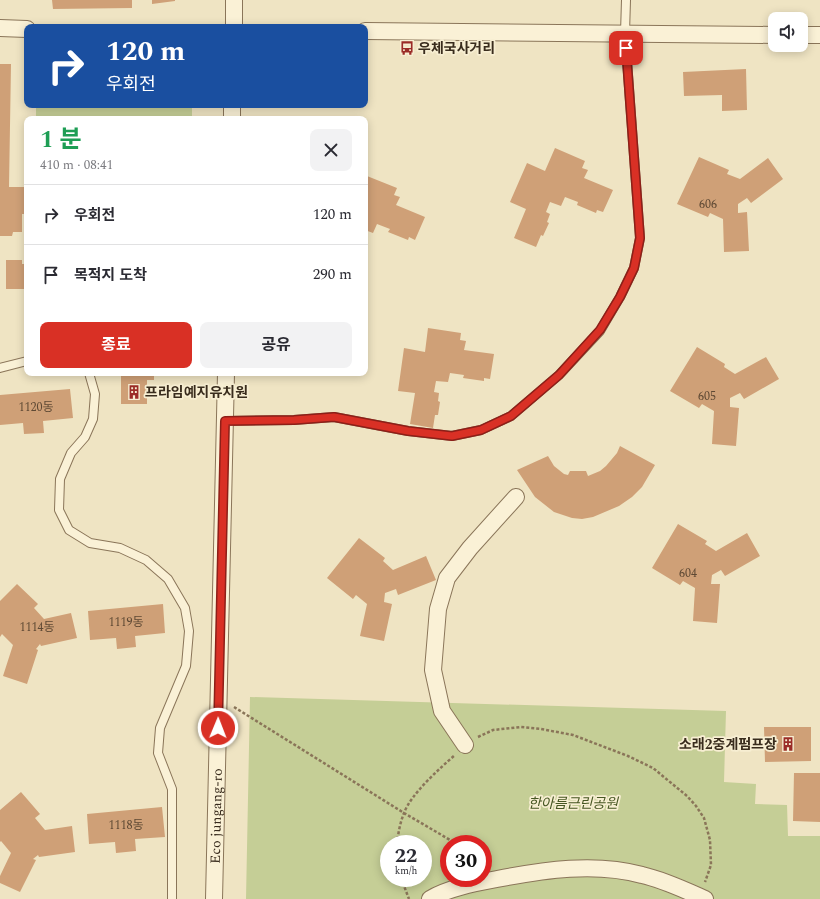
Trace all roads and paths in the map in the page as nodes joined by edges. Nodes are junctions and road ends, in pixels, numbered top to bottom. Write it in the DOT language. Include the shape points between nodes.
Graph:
graph roads {
  1 [pos="234,0"];
  2 [pos="626,0"];
  3 [pos="234,24"];
  4 [pos="0,28"];
  5 [pos="24,29"];
  6 [pos="368,31"];
  7 [pos="625,33"];
  8 [pos="768,35"];
  9 [pos="808,35"];
  10 [pos="820,35"];
  11 [pos="24,362"];
  12 [pos="0,368"];
  13 [pos="90,376"];
  14 [pos="226,376"];
  15 [pos="225,421"];
  16 [pos="516,497"];
  17 [pos="219,697"];
  18 [pos="465,745"];
  19 [pos="404,813"];
  20 [pos="399,835"];
  21 [pos="442,835"];
  22 [pos="404,887"];
  23 [pos="702,898"];
  24 [pos="172,899"];
  25 [pos="214,899"];
  26 [pos="409,899"];
  27 [pos="430,899"];
  1 -- 3 [label="street"];
  2 -- 7 [label="lane"];
  4 -- 5 [label="street"];
  6 -- 7 [label="street"];
  7 -- 8 [label="street"];
  7 -- 15 [label="lane" via="640,238 634,268 620,297 600,330 559,375 511,416 481,430 452,436 408,431 334,417"];
  9 -- 10 [label="street"];
  11 -- 12 [label="lane"];
  13 -- 24 [label="lane" via="95,394 93,419 85,437 71,453 60,479 59,510 69,530 90,544 120,548 146,560 168,580 185,608 189,631 186,666 160,728 158,753 172,789"];
  14 -- 15 [label="street, Eco jungang-ro"];
  15 -- 17 [label="street, Eco jungang-ro"];
  16 -- 18 [label="street" via="447,578 438,609 433,670 442,711"];
  17 -- 19 [label="path"];
  17 -- 25 [label="street, Eco jungang-ro"];
  18 -- 19 [label="path" via="426,783"];
  18 -- 23 [label="path" via="493,730 521,727 541,729 573,734 653,768 687,796 704,818 710,840 711,864"];
  19 -- 20 [label="path"];
  19 -- 21 [label="path"];
  22 -- 26 [label="path"];
  23 -- 27 [label="street" via="642,874 605,869 572,869 527,873 482,882 438,894"];
}
